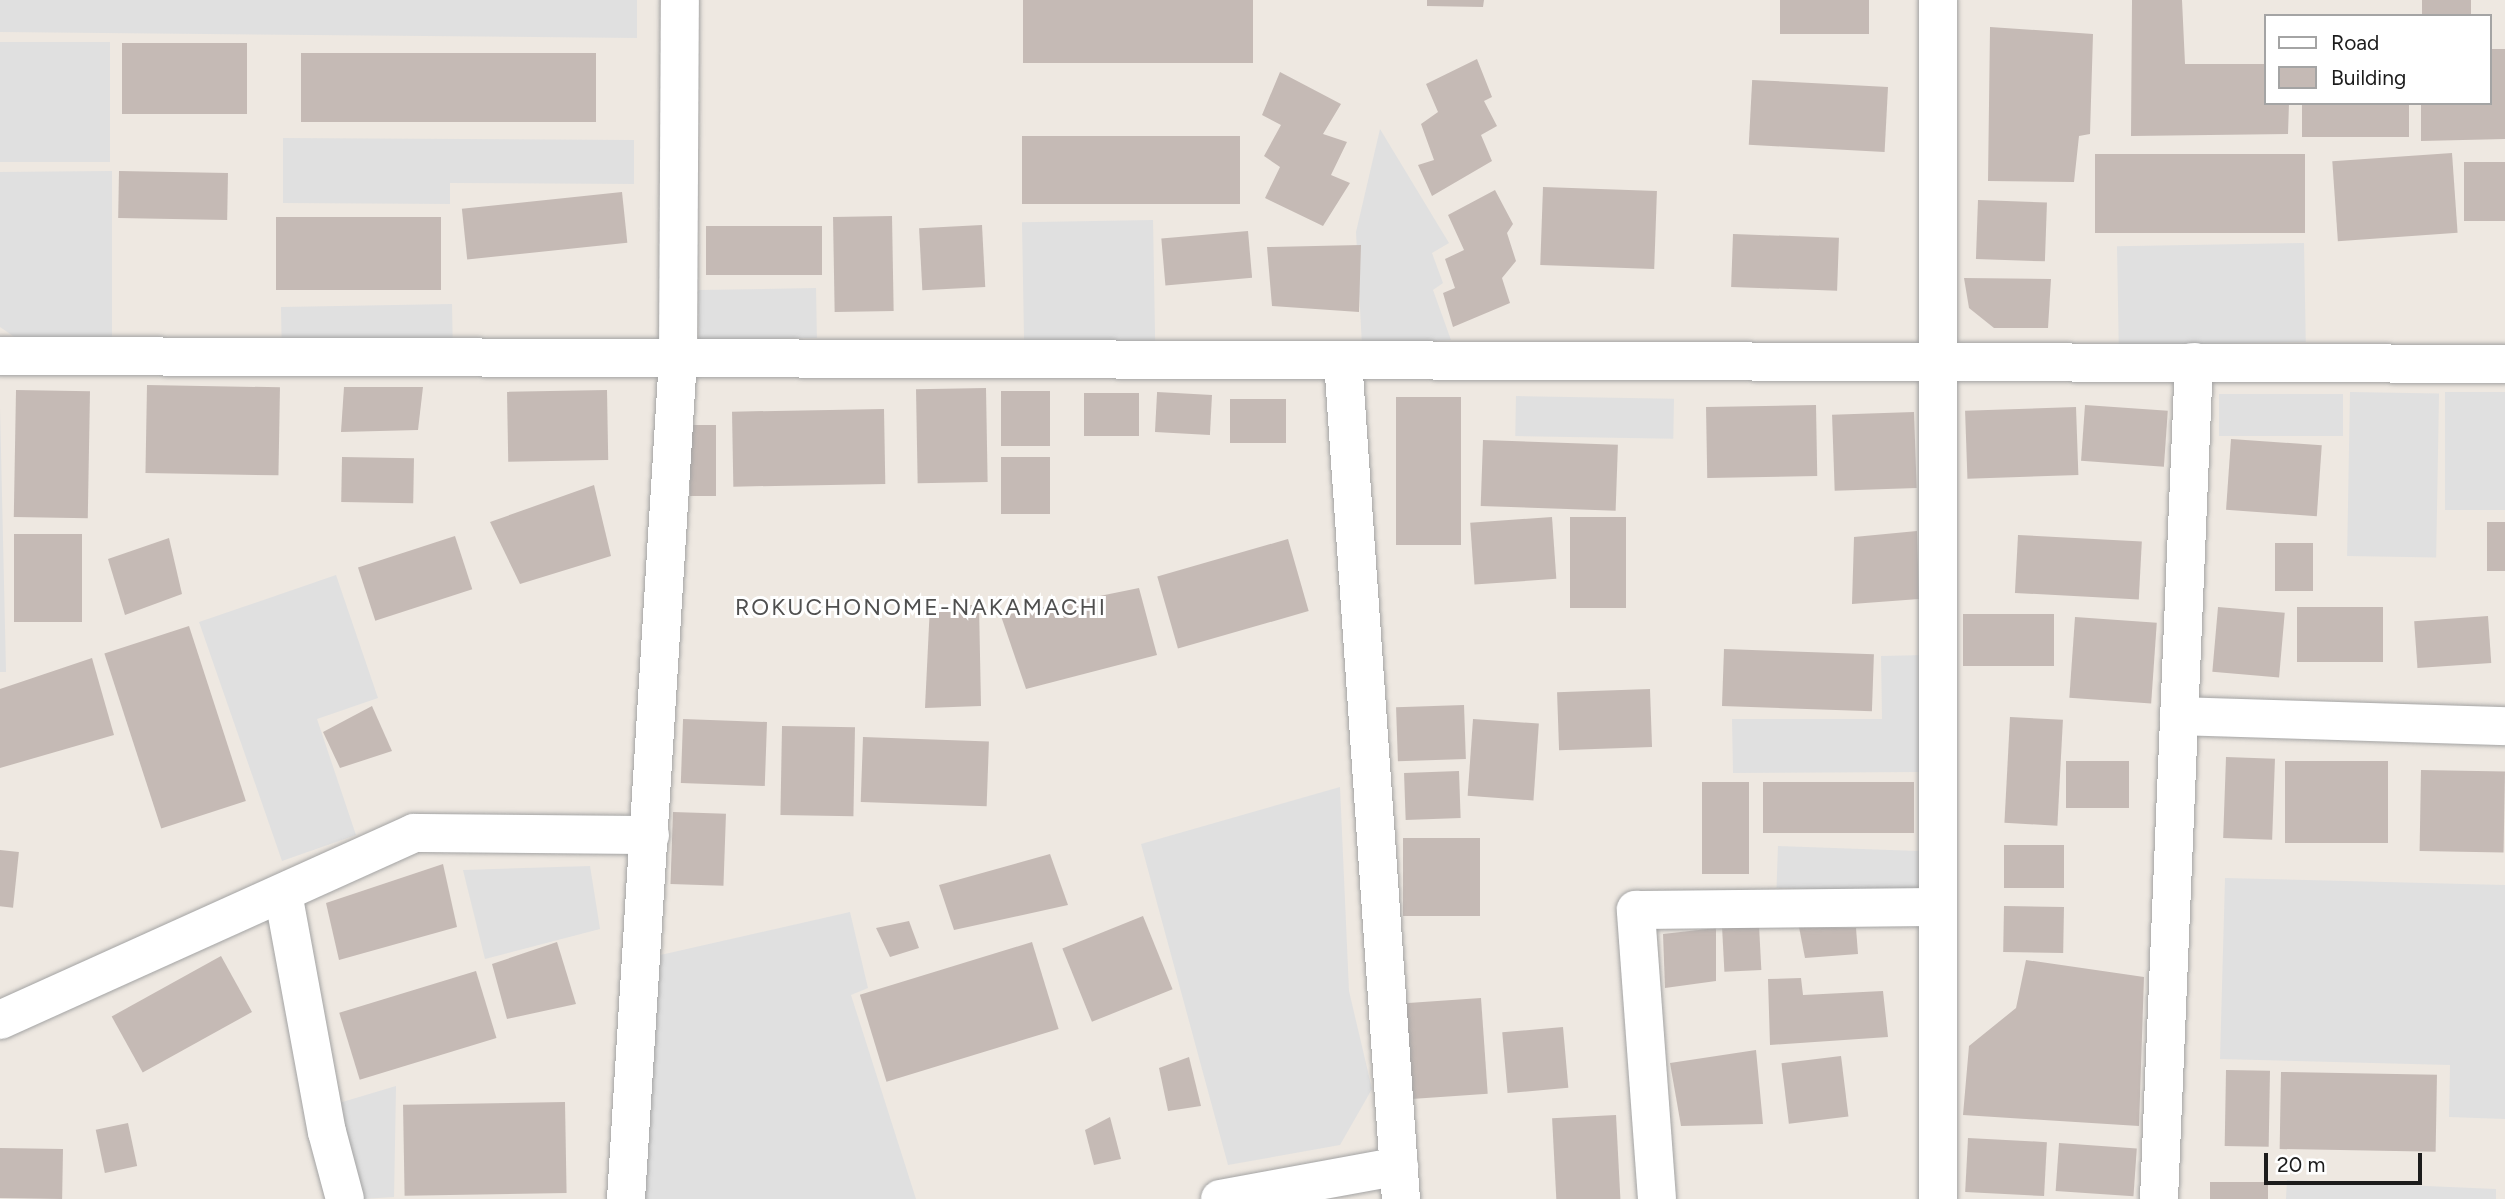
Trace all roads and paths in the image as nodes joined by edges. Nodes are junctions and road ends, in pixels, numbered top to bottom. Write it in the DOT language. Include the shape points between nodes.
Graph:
graph roads {
  1 [pos="680,0"];
  2 [pos="1938,0"];
  3 [pos="0,356"];
  4 [pos="678,358"];
  5 [pos="1343,360"];
  6 [pos="1936,362"];
  7 [pos="2194,362"];
  8 [pos="2505,364"];
  9 [pos="2179,716"];
  10 [pos="2505,726"];
  11 [pos="650,835"];
  12 [pos="283,893"];
  13 [pos="1937,907"];
  14 [pos="0,1020"];
  15 [pos="1400,1183"];
  16 [pos="345,1199"];
  17 [pos="626,1199"];
  18 [pos="1220,1199"];
  19 [pos="1657,1199"];
  20 [pos="1937,1199"];
  21 [pos="2159,1199"];
  1 -- 4 [label="street"];
  2 -- 6 [label="street"];
  3 -- 4 [label="street"];
  4 -- 5 [label="street"];
  4 -- 11 [label="street"];
  5 -- 6 [label="street"];
  5 -- 15 [label="street"];
  6 -- 7 [label="street"];
  6 -- 13 [label="street"];
  7 -- 8 [label="street"];
  7 -- 9 [label="street"];
  9 -- 10 [label="street"];
  9 -- 21 [label="street"];
  11 -- 12 [label="street" via="414,833"];
  11 -- 17 [label="street"];
  12 -- 14 [label="street"];
  12 -- 16 [label="street" via="327,1132"];
  13 -- 19 [label="street" via="1636,910"];
  13 -- 20 [label="street"];
  15 -- 18 [label="street"];
}
